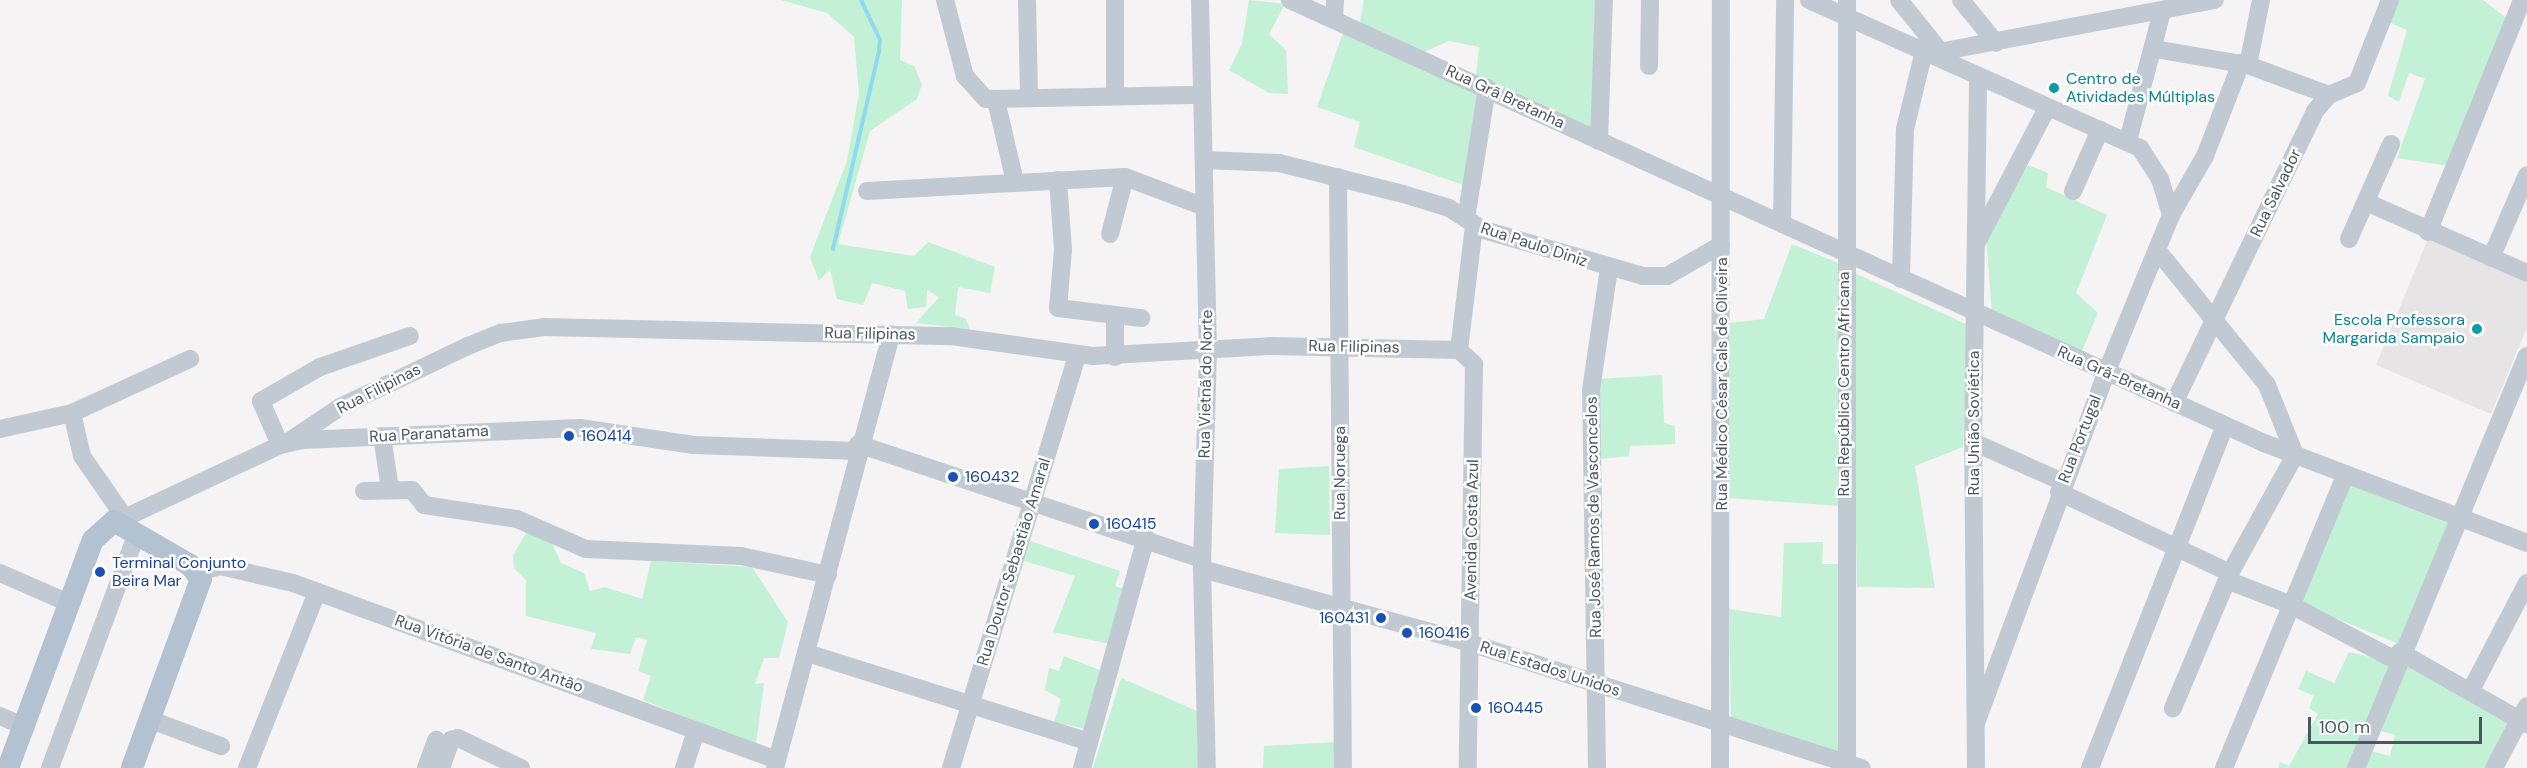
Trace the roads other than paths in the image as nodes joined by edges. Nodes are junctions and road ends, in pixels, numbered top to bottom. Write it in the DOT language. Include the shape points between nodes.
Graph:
graph roads {
  1 [pos="945,0"];
  2 [pos="1027,0"];
  3 [pos="1115,0"];
  4 [pos="1200,0"];
  5 [pos="1290,0"];
  6 [pos="1335,0"];
  7 [pos="1604,0"];
  8 [pos="1650,0"];
  9 [pos="1721,0"];
  10 [pos="1785,0"];
  11 [pos="1809,0"];
  12 [pos="1847,0"];
  13 [pos="1899,0"];
  14 [pos="1961,0"];
  15 [pos="2215,0"];
  16 [pos="2261,0"];
  17 [pos="2390,0"];
  18 [pos="2522,0"];
  19 [pos="2162,11"];
  20 [pos="1846,19"];
  21 [pos="1334,20"];
  22 [pos="1996,43"];
  23 [pos="2155,49"];
  24 [pos="1931,53"];
  25 [pos="2244,64"];
  26 [pos="1648,66"];
  27 [pos="1978,78"];
  28 [pos="1487,88"];
  29 [pos="1202,95"];
  30 [pos="2329,95"];
  31 [pos="1115,96"];
  32 [pos="1029,97"];
  33 [pos="996,100"];
  34 [pos="2047,108"];
  35 [pos="2100,130"];
  36 [pos="1599,141"];
  37 [pos="2128,141"];
  38 [pos="2391,144"];
  39 [pos="1204,160"];
  40 [pos="2527,175"];
  41 [pos="1125,177"];
  42 [pos="1338,177"];
  43 [pos="1058,180"];
  44 [pos="1015,182"];
  45 [pos="867,191"];
  46 [pos="2073,191"];
  47 [pos="1719,196"];
  48 [pos="2366,202"];
  49 [pos="1205,207"];
  50 [pos="2171,215"];
  51 [pos="1470,223"];
  52 [pos="1782,224"];
  53 [pos="2428,232"];
  54 [pos="1110,234"];
  55 [pos="2349,239"];
  56 [pos="1721,245"];
  57 [pos="1975,246"];
  58 [pos="2157,250"];
  59 [pos="1843,252"];
  60 [pos="2491,258"];
  61 [pos="1609,268"];
  62 [pos="2527,273"];
  63 [pos="1901,279"];
  64 [pos="1975,314"];
  65 [pos="2214,316"];
  66 [pos="1115,318"];
  67 [pos="1142,318"];
  68 [pos="891,334"];
  69 [pos="410,336"];
  70 [pos="1341,345"];
  71 [pos="1208,349"];
  72 [pos="1459,350"];
  73 [pos="1077,356"];
  74 [pos="2527,356"];
  75 [pos="1115,357"];
  76 [pos="190,359"];
  77 [pos="2106,373"];
  78 [pos="2174,403"];
  79 [pos="72,413"];
  80 [pos="2225,426"];
  81 [pos="0,429"];
  82 [pos="382,436"];
  83 [pos="1973,442"];
  84 [pos="282,444"];
  85 [pos="857,447"];
  86 [pos="2295,455"];
  87 [pos="2346,474"];
  88 [pos="2061,487"];
  89 [pos="390,489"];
  90 [pos="364,491"];
  91 [pos="1032,500"];
  92 [pos="2460,516"];
  93 [pos="127,524"];
  94 [pos="1146,538"];
  95 [pos="2527,543"];
  96 [pos="2177,548"];
  97 [pos="1202,564"];
  98 [pos="198,572"];
  99 [pos="0,573"];
  100 [pos="828,575"];
  101 [pos="2229,576"];
  102 [pos="2527,583"];
  103 [pos="317,592"];
  104 [pos="69,603"];
  105 [pos="2291,605"];
  106 [pos="1341,608"];
  107 [pos="1470,643"];
  108 [pos="807,653"];
  109 [pos="2398,656"];
  110 [pos="1596,684"];
  111 [pos="2471,690"];
  112 [pos="970,705"];
  113 [pos="2173,708"];
  114 [pos="0,716"];
  115 [pos="2524,716"];
  116 [pos="151,720"];
  117 [pos="1719,723"];
  118 [pos="1976,723"];
  119 [pos="26,727"];
  120 [pos="696,732"];
  121 [pos="436,740"];
  122 [pos="1089,742"];
  123 [pos="221,746"];
  124 [pos="494,762"];
  125 [pos="776,764"];
  126 [pos="1852,766"];
  127 [pos="8,768"];
  128 [pos="50,768"];
  129 [pos="132,768"];
  130 [pos="247,768"];
  131 [pos="426,768"];
  132 [pos="441,768"];
  133 [pos="521,768"];
  134 [pos="684,768"];
  135 [pos="951,768"];
  136 [pos="1082,768"];
  137 [pos="1207,768"];
  138 [pos="1343,768"];
  139 [pos="1468,768"];
  140 [pos="1597,768"];
  141 [pos="1720,768"];
  142 [pos="1977,768"];
  143 [pos="2090,768"];
  144 [pos="2224,768"];
  145 [pos="2356,768"];
  146 [pos="2494,768"];
  1 -- 33 [label="street" via="965,76 979,95"];
  2 -- 32 [label="street"];
  3 -- 31 [label="street"];
  4 -- 29 [label="street, Rua Vietnã do Norte"];
  5 -- 21 [label="street, Rua Grã Bretanha"];
  6 -- 21 [label="street"];
  7 -- 36 [label="street"];
  8 -- 26 [label="street"];
  9 -- 47 [label="street, Rua Médico César Cals de Oliveira"];
  10 -- 52 [label="street"];
  11 -- 20 [label="street"];
  12 -- 20 [label="street, Rua República Centro Africana"];
  13 -- 24 [label="street"];
  14 -- 22 [label="street"];
  15 -- 19 [label="street"];
  16 -- 25 [label="street, Rua Portugal"];
  17 -- 30 [label="street, Rua Salvador" via="2357,83"];
  18 -- 53 [label="street"];
  19 -- 22 [label="street"];
  19 -- 23 [label="street"];
  20 -- 24 [label="street"];
  20 -- 59 [label="street, Rua República Centro Africana"];
  21 -- 28 [label="street, Rua Grã Bretanha"];
  22 -- 24 [label="street"];
  23 -- 25 [label="street"];
  23 -- 37 [label="street"];
  24 -- 27 [label="street"];
  24 -- 63 [label="street" via="1905,129"];
  25 -- 30 [label="street"];
  25 -- 50 [label="street, Rua Portugal" via="2205,156"];
  27 -- 34 [label="street"];
  27 -- 57 [label="street, Rua União Soviética"];
  28 -- 36 [label="street, Rua Grã Bretanha"];
  28 -- 51 [label="street"];
  29 -- 31 [label="street"];
  29 -- 39 [label="street, Rua Vietnã do Norte"];
  30 -- 65 [label="street, Rua Salvador" via="2315,111"];
  31 -- 32 [label="street"];
  32 -- 33 [label="street"];
  33 -- 44 [label="street"];
  34 -- 35 [label="street"];
  34 -- 57 [label="street"];
  35 -- 37 [label="street"];
  35 -- 46 [label="street"];
  36 -- 47 [label="street, Rua Grã Bretanha"];
  37 -- 50 [label="street" via="2154,166"];
  38 -- 48 [label="street"];
  39 -- 42 [label="street, Rua Paulo Diniz" via="1242,158"];
  39 -- 49 [label="street, Rua Vietnã do Norte"];
  40 -- 60 [label="street"];
  41 -- 43 [label="street"];
  41 -- 49 [label="street"];
  41 -- 54 [label="street"];
  42 -- 51 [label="street, Rua Paulo Diniz" via="1434,202"];
  42 -- 70 [label="street, Rua Noruega"];
  43 -- 44 [label="street"];
  43 -- 66 [label="street" via="1063,250 1058,308"];
  44 -- 45 [label="street"];
  47 -- 52 [label="street, Rua Grã-Bretanha"];
  47 -- 56 [label="street, Rua Médico César Cals de Oliveira"];
  48 -- 53 [label="street"];
  48 -- 55 [label="street"];
  49 -- 71 [label="street, Rua Vietnã do Norte"];
  50 -- 58 [label="street, Rua Portugal"];
  51 -- 61 [label="street, Rua Paulo Diniz"];
  51 -- 72 [label="street"];
  52 -- 59 [label="street, Rua Grã-Bretanha"];
  53 -- 60 [label="street"];
  56 -- 61 [label="street, Rua Paulo Diniz" via="1667,276"];
  56 -- 117 [label="street, Rua Médico César Cals de Oliveira"];
  57 -- 64 [label="street, Rua União Soviética"];
  58 -- 65 [label="street"];
  58 -- 77 [label="street, Rua Portugal"];
  59 -- 63 [label="street, Rua Grã-Bretanha"];
  59 -- 126 [label="street, Rua República Centro Africana"];
  60 -- 62 [label="street"];
  61 -- 110 [label="street, Rua José Ramos de Vasconcelos" via="1591,390"];
  63 -- 64 [label="street, Rua Grã-Bretanha"];
  64 -- 77 [label="street, Rua Grã-Bretanha"];
  64 -- 83 [label="street, Rua União Soviética"];
  65 -- 78 [label="street, Rua Salvador"];
  65 -- 86 [label="street" via="2267,385"];
  66 -- 67 [label="street"];
  66 -- 75 [label="street"];
  68 -- 73 [label="street, Rua Filipinas" via="951,336"];
  68 -- 84 [label="street, Rua Filipinas" via="544,327 501,333 340,407"];
  68 -- 85 [label="street"];
  69 -- 84 [label="street" via="320,367 261,401"];
  70 -- 71 [label="street, Rua Filipinas"];
  70 -- 72 [label="street, Rua Filipinas"];
  70 -- 106 [label="street, Rua Noruega"];
  71 -- 75 [label="street, Rua Filipinas"];
  71 -- 97 [label="street, Rua Vietnã do Norte"];
  72 -- 107 [label="street, Avenida Costa Azul" via="1474,364"];
  73 -- 75 [label="street, Rua Filipinas"];
  73 -- 91 [label="street, Rua Doutor Sebastião Amaral"];
  74 -- 92 [label="street"];
  76 -- 79 [label="street"];
  77 -- 78 [label="street, Rua Grã-Bretanha"];
  77 -- 88 [label="street, Rua Portugal"];
  78 -- 80 [label="street, Rua Grã-Bretanha"];
  79 -- 81 [label="street"];
  79 -- 93 [label="street" via="82,456"];
  80 -- 86 [label="street, Rua Grã-Bretanha"];
  80 -- 96 [label="street"];
  82 -- 84 [label="street, Rua Paranatama"];
  82 -- 85 [label="street, Rua Paranatama" via="580,428 694,445"];
  82 -- 89 [label="street"];
  83 -- 88 [label="street"];
  83 -- 118 [label="street, Rua União Soviética"];
  84 -- 93 [label="street, Rua Paranatama"];
  85 -- 91 [label="street, Rua Paranatama"];
  85 -- 100 [label="street"];
  86 -- 87 [label="street, Rua Grã-Bretanha"];
  86 -- 101 [label="street"];
  87 -- 92 [label="street, Rua Grã-Bretanha"];
  87 -- 105 [label="street"];
  88 -- 96 [label="street"];
  88 -- 118 [label="street, Rua Portugal"];
  89 -- 90 [label="street"];
  89 -- 100 [label="street" via="412,490 424,505 517,519 586,549 632,556 741,556"];
  91 -- 94 [label="street, Rua Paranatama"];
  91 -- 112 [label="street, Rua Doutor Sebastião Amaral"];
  92 -- 95 [label="street, Rua Grã-Bretanha"];
  92 -- 109 [label="street"];
  93 -- 98 [label="main road"];
  93 -- 104 [label="main road, Rua Paranatama" via="98,532"];
  93 -- 128 [label="street"];
  94 -- 97 [label="street, Rua Paranatama"];
  94 -- 122 [label="street"];
  96 -- 101 [label="street"];
  96 -- 143 [label="street"];
  97 -- 106 [label="street, Rua Estados Unidos"];
  97 -- 137 [label="street, Rua Vietnã do Norte"];
  98 -- 103 [label="street, Rua Vitória de Santo Antão" via="232,567"];
  98 -- 116 [label="main road" via="199,597"];
  99 -- 104 [label="street"];
  100 -- 108 [label="street"];
  101 -- 105 [label="street"];
  101 -- 113 [label="street"];
  102 -- 111 [label="street"];
  103 -- 120 [label="street, Rua Vitória de Santo Antão"];
  103 -- 130 [label="street"];
  104 -- 119 [label="main road, Rua Paranatama"];
  105 -- 109 [label="street"];
  105 -- 144 [label="street"];
  106 -- 107 [label="street, Rua Estados Unidos"];
  106 -- 138 [label="street, Rua Noruega"];
  107 -- 110 [label="street, Rua Estados Unidos"];
  107 -- 139 [label="street, Avenida Costa Azul"];
  108 -- 112 [label="street"];
  108 -- 125 [label="street"];
  109 -- 111 [label="street"];
  109 -- 145 [label="street"];
  110 -- 117 [label="street, Rua Estados Unidos"];
  110 -- 140 [label="street, Rua José Ramos de Vasconcelos"];
  111 -- 115 [label="street"];
  112 -- 122 [label="street"];
  112 -- 135 [label="street, Rua Doutor Sebastião Amaral"];
  114 -- 119 [label="street"];
  115 -- 146 [label="street"];
  116 -- 123 [label="street"];
  116 -- 129 [label="main road"];
  117 -- 126 [label="street, Rua Estados Unidos"];
  117 -- 141 [label="street, Rua Médico César Cals de Oliveira"];
  118 -- 142 [label="street, Rua União Soviética"];
  119 -- 127 [label="main road, Rua Paranatama"];
  120 -- 125 [label="street, Rua Vitória de Santo Antão"];
  120 -- 134 [label="street"];
  121 -- 131 [label="street"];
  122 -- 136 [label="street"];
  124 -- 132 [label="street" via="454,738"];
  124 -- 133 [label="street"];
}
